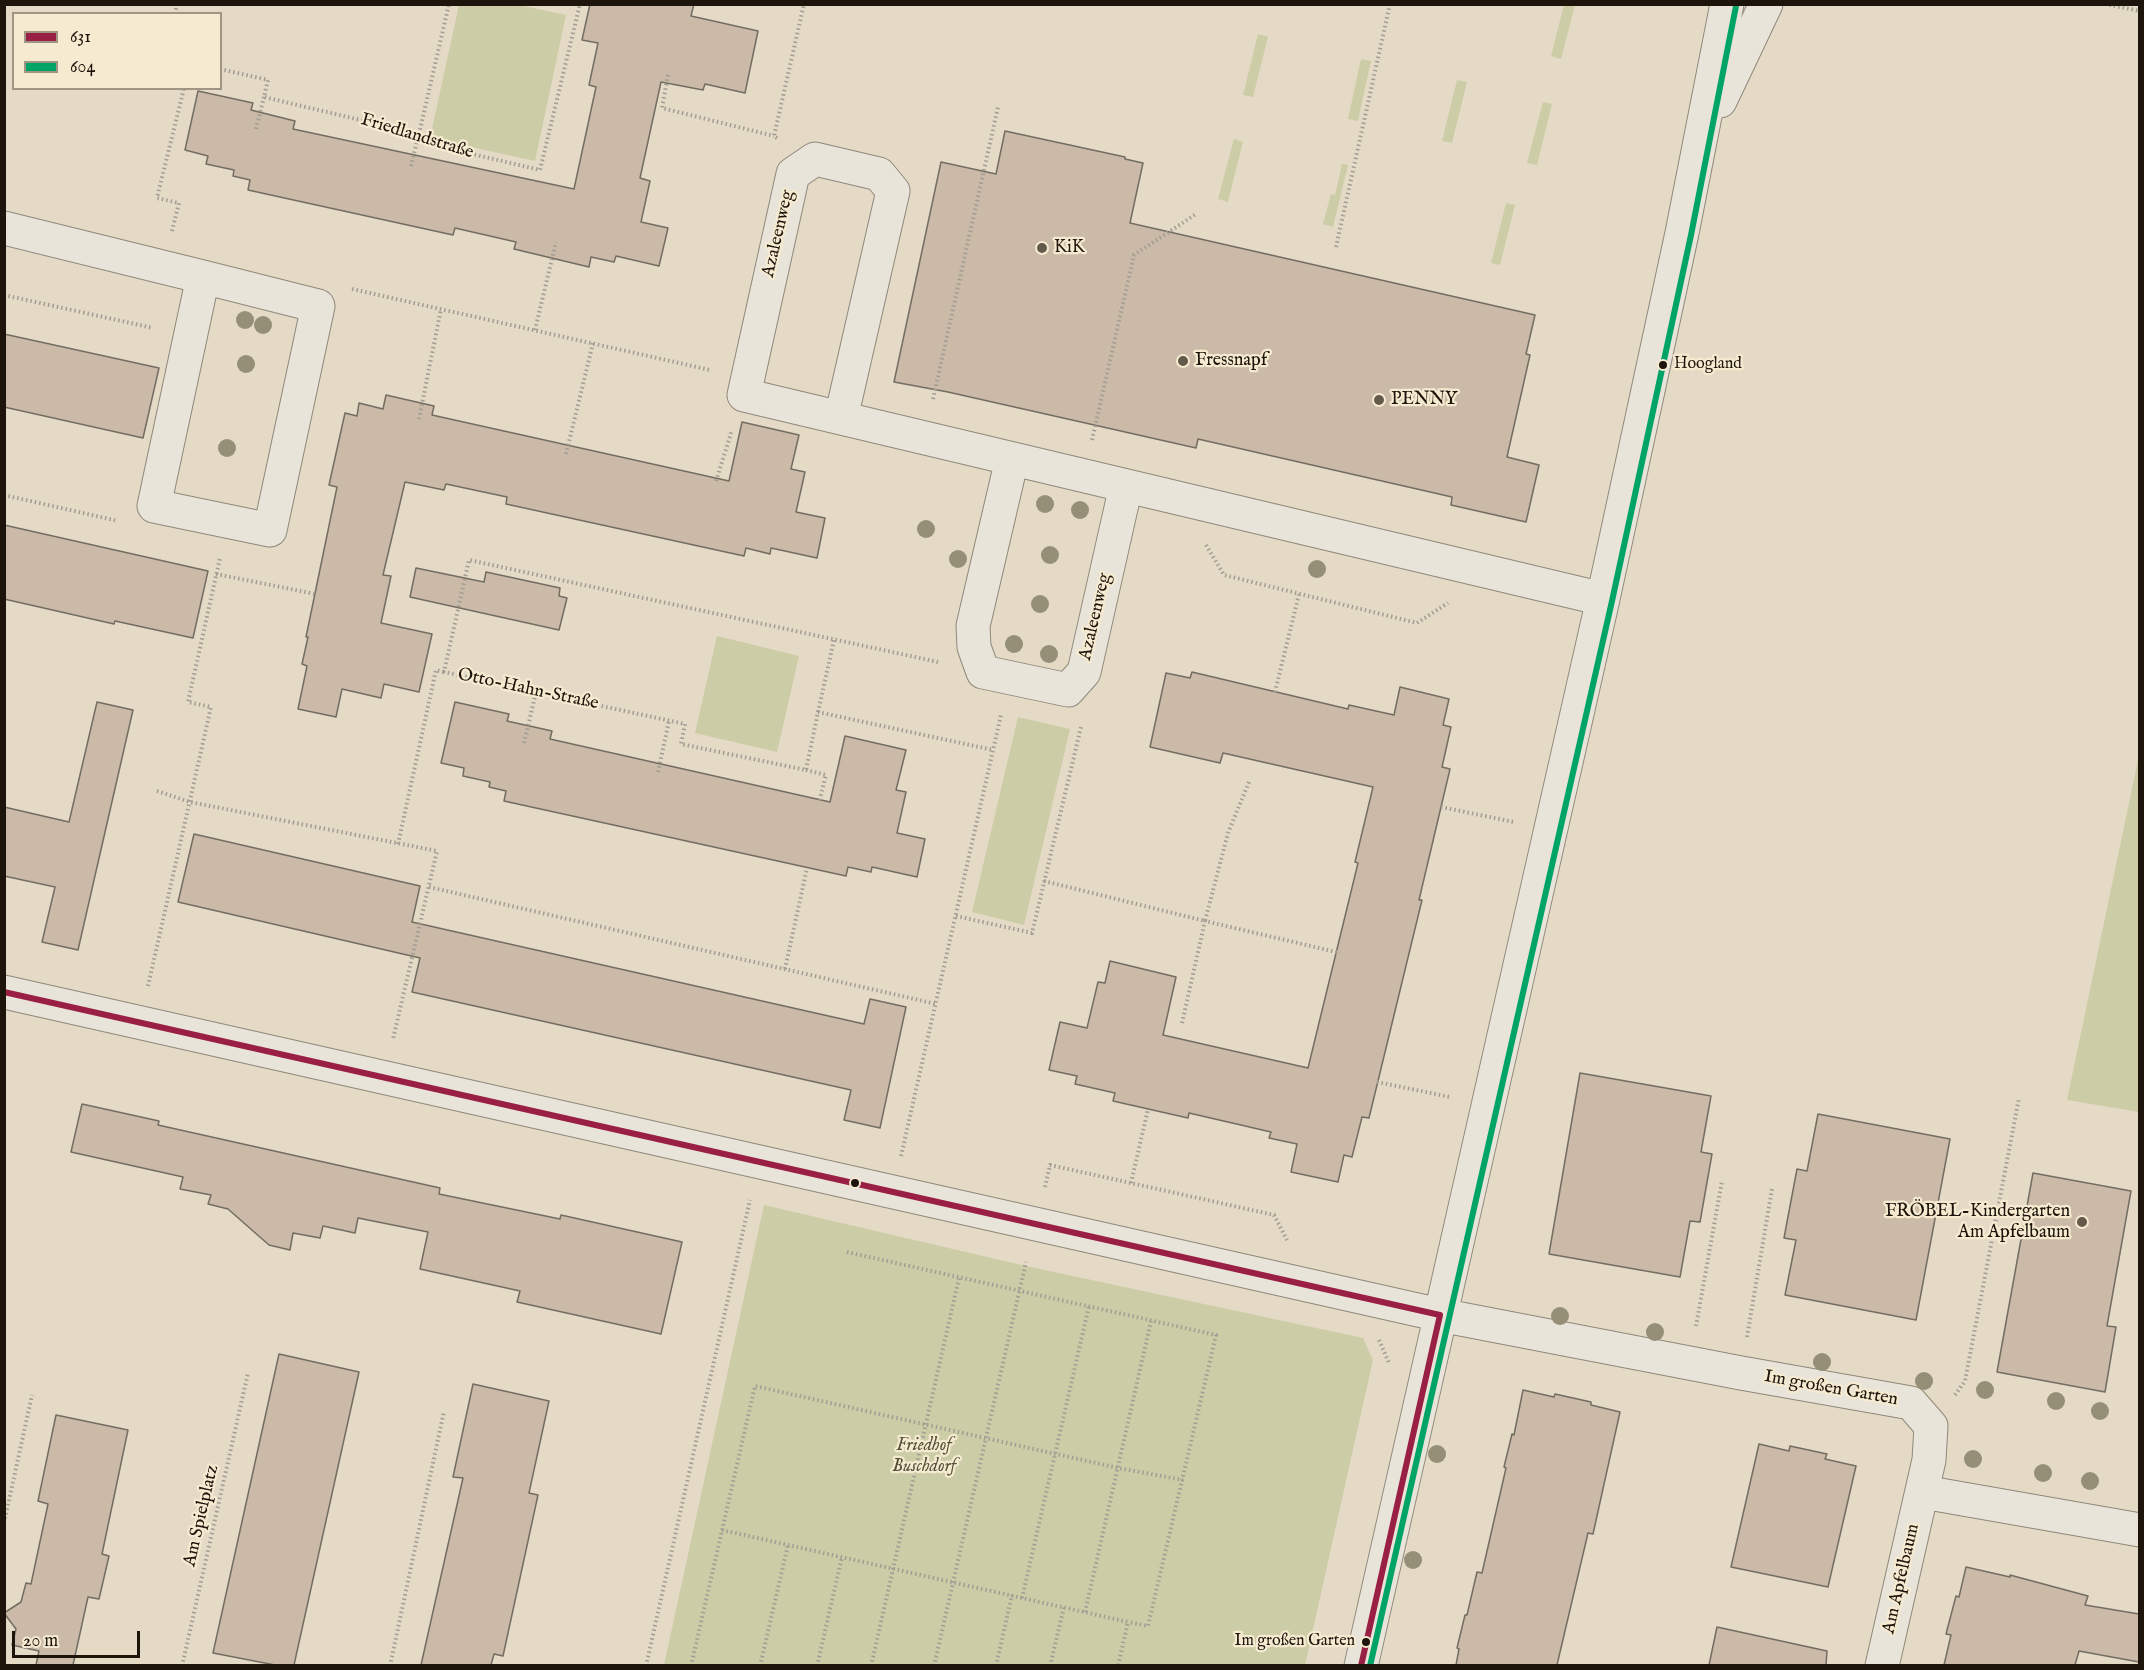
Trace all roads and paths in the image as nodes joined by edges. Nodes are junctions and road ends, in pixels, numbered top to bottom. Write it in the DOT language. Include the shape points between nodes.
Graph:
graph roads {
  1 [pos="448,4"];
  2 [pos="580,4"];
  3 [pos="804,4"];
  4 [pos="1390,4"];
  5 [pos="1727,4"];
  6 [pos="1766,4"];
  7 [pos="2105,4"];
  8 [pos="2139,11"];
  9 [pos="222,69"];
  10 [pos="668,75"];
  11 [pos="184,90"];
  12 [pos="264,97"];
  13 [pos="998,107"];
  14 [pos="256,129"];
  15 [pos="419,134"];
  16 [pos="774,136"];
  17 [pos="417,141"];
  18 [pos="1698,149"];
  19 [pos="814,159"];
  20 [pos="411,166"];
  21 [pos="1196,214"];
  22 [pos="4,228"];
  23 [pos="556,242"];
  24 [pos="1336,247"];
  25 [pos="163,267"];
  26 [pos="203,277"];
  27 [pos="4,295"];
  28 [pos="318,306"];
  29 [pos="441,309"];
  30 [pos="535,330"];
  31 [pos="190,336"];
  32 [pos="593,343"];
  33 [pos="744,395"];
  34 [pos="419,418"];
  35 [pos="841,418"];
  36 [pos="923,438"];
  37 [pos="566,454"];
  38 [pos="1012,459"];
  39 [pos="1084,476"];
  40 [pos="716,481"];
  41 [pos="1126,486"];
  42 [pos="4,495"];
  43 [pos="1177,498"];
  44 [pos="154,506"];
  45 [pos="228,521"];
  46 [pos="1493,573"];
  47 [pos="216,574"];
  48 [pos="315,594"];
  49 [pos="1299,594"];
  50 [pos="1603,598"];
  51 [pos="834,640"];
  52 [pos="444,672"];
  53 [pos="996,675"];
  54 [pos="1068,690"];
  55 [pos="536,692"];
  56 [pos="1275,692"];
  57 [pos="818,712"];
  58 [pos="669,721"];
  59 [pos="524,743"];
  60 [pos="993,750"];
  61 [pos="806,770"];
  62 [pos="658,772"];
  63 [pos="1249,782"];
  64 [pos="157,792"];
  65 [pos="190,802"];
  66 [pos="819,802"];
  67 [pos="1441,807"];
  68 [pos="1518,823"];
  69 [pos="398,844"];
  70 [pos="807,868"];
  71 [pos="1044,881"];
  72 [pos="429,887"];
  73 [pos="956,916"];
  74 [pos="1205,921"];
  75 [pos="1340,952"];
  76 [pos="785,969"];
  77 [pos="4,992"];
  78 [pos="936,1004"];
  79 [pos="140,1022"];
  80 [pos="1182,1023"];
  81 [pos="384,1077"];
  82 [pos="1377,1082"];
  83 [pos="1454,1098"];
  84 [pos="2019,1098"];
  85 [pos="1148,1109"];
  86 [pos="759,1161"];
  87 [pos="1722,1180"];
  88 [pos="1131,1183"];
  89 [pos="1045,1188"];
  90 [pos="1772,1189"];
  91 [pos="892,1191"];
  92 [pos="1034,1223"];
  93 [pos="847,1252"];
  94 [pos="959,1278"];
  95 [pos="1310,1286"];
  96 [pos="1020,1291"];
  97 [pos="1359,1296"];
  98 [pos="1089,1306"];
  99 [pos="1440,1315"];
  100 [pos="1151,1320"];
  101 [pos="1689,1362"];
  102 [pos="1390,1364"];
  103 [pos="248,1373"];
  104 [pos="1741,1373"];
  105 [pos="32,1395"];
  106 [pos="444,1412"];
  107 [pos="926,1425"];
  108 [pos="1931,1426"];
  109 [pos="986,1438"];
  110 [pos="1055,1454"];
  111 [pos="1118,1468"];
  112 [pos="1184,1480"];
  113 [pos="1923,1492"];
  114 [pos="4,1523"];
  115 [pos="722,1530"];
  116 [pos="2139,1530"];
  117 [pos="788,1545"];
  118 [pos="842,1557"];
  119 [pos="893,1569"];
  120 [pos="953,1582"];
  121 [pos="1012,1595"];
  122 [pos="1022,1598"];
  123 [pos="1064,1607"];
  124 [pos="1085,1612"];
  125 [pos="1128,1622"];
  126 [pos="182,1665"];
  127 [pos="390,1665"];
  128 [pos="646,1665"];
  129 [pos="691,1665"];
  130 [pos="760,1665"];
  131 [pos="817,1665"];
  132 [pos="871,1665"];
  133 [pos="934,1665"];
  134 [pos="996,1665"];
  135 [pos="1050,1665"];
  136 [pos="1118,1665"];
  137 [pos="1361,1665"];
  138 [pos="1882,1665"];
  1 -- 15 [label="path"];
  2 -- 17 [label="path, Friedlandstraße" via="540,170"];
  3 -- 16 [label="path"];
  4 -- 24 [label="path"];
  5 -- 18 [label="street"];
  6 -- 18 [label="street"];
  7 -- 8 [label="path"];
  9 -- 12 [label="path" via="268,80"];
  10 -- 16 [label="path" via="662,108"];
  11 -- 25 [label="path" via="157,198 179,203"];
  12 -- 14 [label="path"];
  12 -- 15 [label="path, Friedlandstraße"];
  13 -- 36 [label="path"];
  15 -- 17 [label="path, Friedlandstraße"];
  16 -- 19 [label="path"];
  17 -- 20 [label="path"];
  18 -- 50 [label="street"];
  19 -- 33 [label="street, Azaleenweg" via="793,174"];
  19 -- 35 [label="street" via="879,174 893,191"];
  21 -- 39 [label="path" via="1134,255"];
  22 -- 25 [label="street"];
  23 -- 30 [label="path"];
  25 -- 26 [label="street"];
  26 -- 28 [label="street"];
  26 -- 31 [label="street"];
  27 -- 31 [label="path"];
  28 -- 29 [label="path" via="345,288"];
  28 -- 45 [label="street" via="270,530"];
  29 -- 30 [label="path"];
  29 -- 34 [label="path"];
  30 -- 32 [label="path"];
  31 -- 44 [label="street"];
  32 -- 33 [label="path" via="718,371"];
  32 -- 37 [label="path"];
  33 -- 35 [label="street"];
  33 -- 40 [label="path"];
  35 -- 36 [label="street"];
  36 -- 38 [label="street"];
  38 -- 39 [label="street"];
  38 -- 53 [label="street" via="973,626 974,647"];
  39 -- 41 [label="street"];
  41 -- 43 [label="street"];
  41 -- 54 [label="street, Azaleenweg" via="1084,672"];
  42 -- 44 [label="path" via="134,524"];
  43 -- 46 [label="street"];
  43 -- 49 [label="path" via="1224,575"];
  44 -- 45 [label="street"];
  45 -- 47 [label="path"];
  46 -- 49 [label="path" via="1418,623"];
  46 -- 50 [label="street"];
  47 -- 48 [label="path"];
  47 -- 65 [label="path" via="188,702 212,707"];
  49 -- 56 [label="path"];
  50 -- 99 [label="street"];
  51 -- 52 [label="path, Otto-Hahn-Straße" via="469,560"];
  51 -- 53 [label="path, Otto-Hahn-Straße"];
  51 -- 57 [label="path"];
  52 -- 55 [label="path, Otto-Hahn-Straße"];
  52 -- 69 [label="path" via="436,670"];
  53 -- 54 [label="street"];
  53 -- 60 [label="path"];
  54 -- 71 [label="path" via="1082,723"];
  55 -- 58 [label="path, Otto-Hahn-Straße"];
  55 -- 59 [label="path"];
  57 -- 60 [label="path"];
  57 -- 61 [label="path"];
  58 -- 61 [label="path" via="685,724 681,744"];
  58 -- 62 [label="path"];
  60 -- 73 [label="path"];
  61 -- 66 [label="path" via="826,775"];
  63 -- 74 [label="path" via="1228,833"];
  64 -- 65 [label="path"];
  65 -- 69 [label="path"];
  65 -- 79 [label="path"];
  67 -- 68 [label="path"];
  69 -- 72 [label="path" via="437,851"];
  70 -- 76 [label="path"];
  71 -- 73 [label="path" via="1032,933"];
  71 -- 74 [label="path"];
  72 -- 76 [label="path"];
  72 -- 81 [label="path"];
  73 -- 78 [label="path"];
  74 -- 75 [label="path"];
  74 -- 80 [label="path"];
  76 -- 78 [label="path"];
  77 -- 79 [label="street, Im großen Garten"];
  78 -- 91 [label="path"];
  79 -- 81 [label="street, Im großen Garten"];
  81 -- 86 [label="street, Im großen Garten"];
  82 -- 83 [label="path"];
  84 -- 108 [label="path" via="1965,1381"];
  85 -- 88 [label="path"];
  86 -- 91 [label="street, Im großen Garten"];
  86 -- 128 [label="path"];
  87 -- 101 [label="path"];
  88 -- 89 [label="path" via="1050,1164"];
  88 -- 95 [label="path" via="1274,1215"];
  90 -- 104 [label="path"];
  91 -- 92 [label="street, Im großen Garten"];
  92 -- 95 [label="street, Im großen Garten"];
  92 -- 96 [label="path"];
  93 -- 94 [label="path"];
  94 -- 96 [label="path"];
  94 -- 107 [label="path"];
  95 -- 97 [label="street, Im großen Garten"];
  96 -- 98 [label="path"];
  96 -- 109 [label="path"];
  97 -- 99 [label="street, Im großen Garten"];
  97 -- 102 [label="path" via="1354,1326 1375,1332"];
  98 -- 100 [label="path"];
  98 -- 110 [label="path"];
  99 -- 101 [label="street, Im großen Garten"];
  99 -- 137 [label="street"];
  100 -- 111 [label="path"];
  100 -- 112 [label="path" via="1216,1335"];
  101 -- 104 [label="street, Im großen Garten"];
  103 -- 126 [label="path, Am Spielplatz"];
  104 -- 108 [label="street, Im großen Garten" via="1911,1403"];
  105 -- 114 [label="path"];
  106 -- 127 [label="path"];
  107 -- 109 [label="path"];
  107 -- 115 [label="path" via="755,1386"];
  107 -- 119 [label="path"];
  108 -- 113 [label="street"];
  109 -- 110 [label="path"];
  109 -- 120 [label="path"];
  110 -- 111 [label="path"];
  110 -- 122 [label="path"];
  111 -- 112 [label="path"];
  111 -- 124 [label="path"];
  112 -- 125 [label="path" via="1148,1626"];
  113 -- 116 [label="street"];
  113 -- 138 [label="street, Am Apfelbaum"];
  115 -- 117 [label="path"];
  115 -- 129 [label="path"];
  117 -- 118 [label="path"];
  117 -- 130 [label="path"];
  118 -- 119 [label="path"];
  118 -- 131 [label="path"];
  119 -- 120 [label="path"];
  119 -- 132 [label="path"];
  120 -- 121 [label="path"];
  120 -- 133 [label="path"];
  121 -- 122 [label="path"];
  121 -- 134 [label="path"];
  122 -- 123 [label="path"];
  123 -- 124 [label="path"];
  123 -- 135 [label="path"];
  124 -- 125 [label="path"];
  125 -- 136 [label="path"];
}
